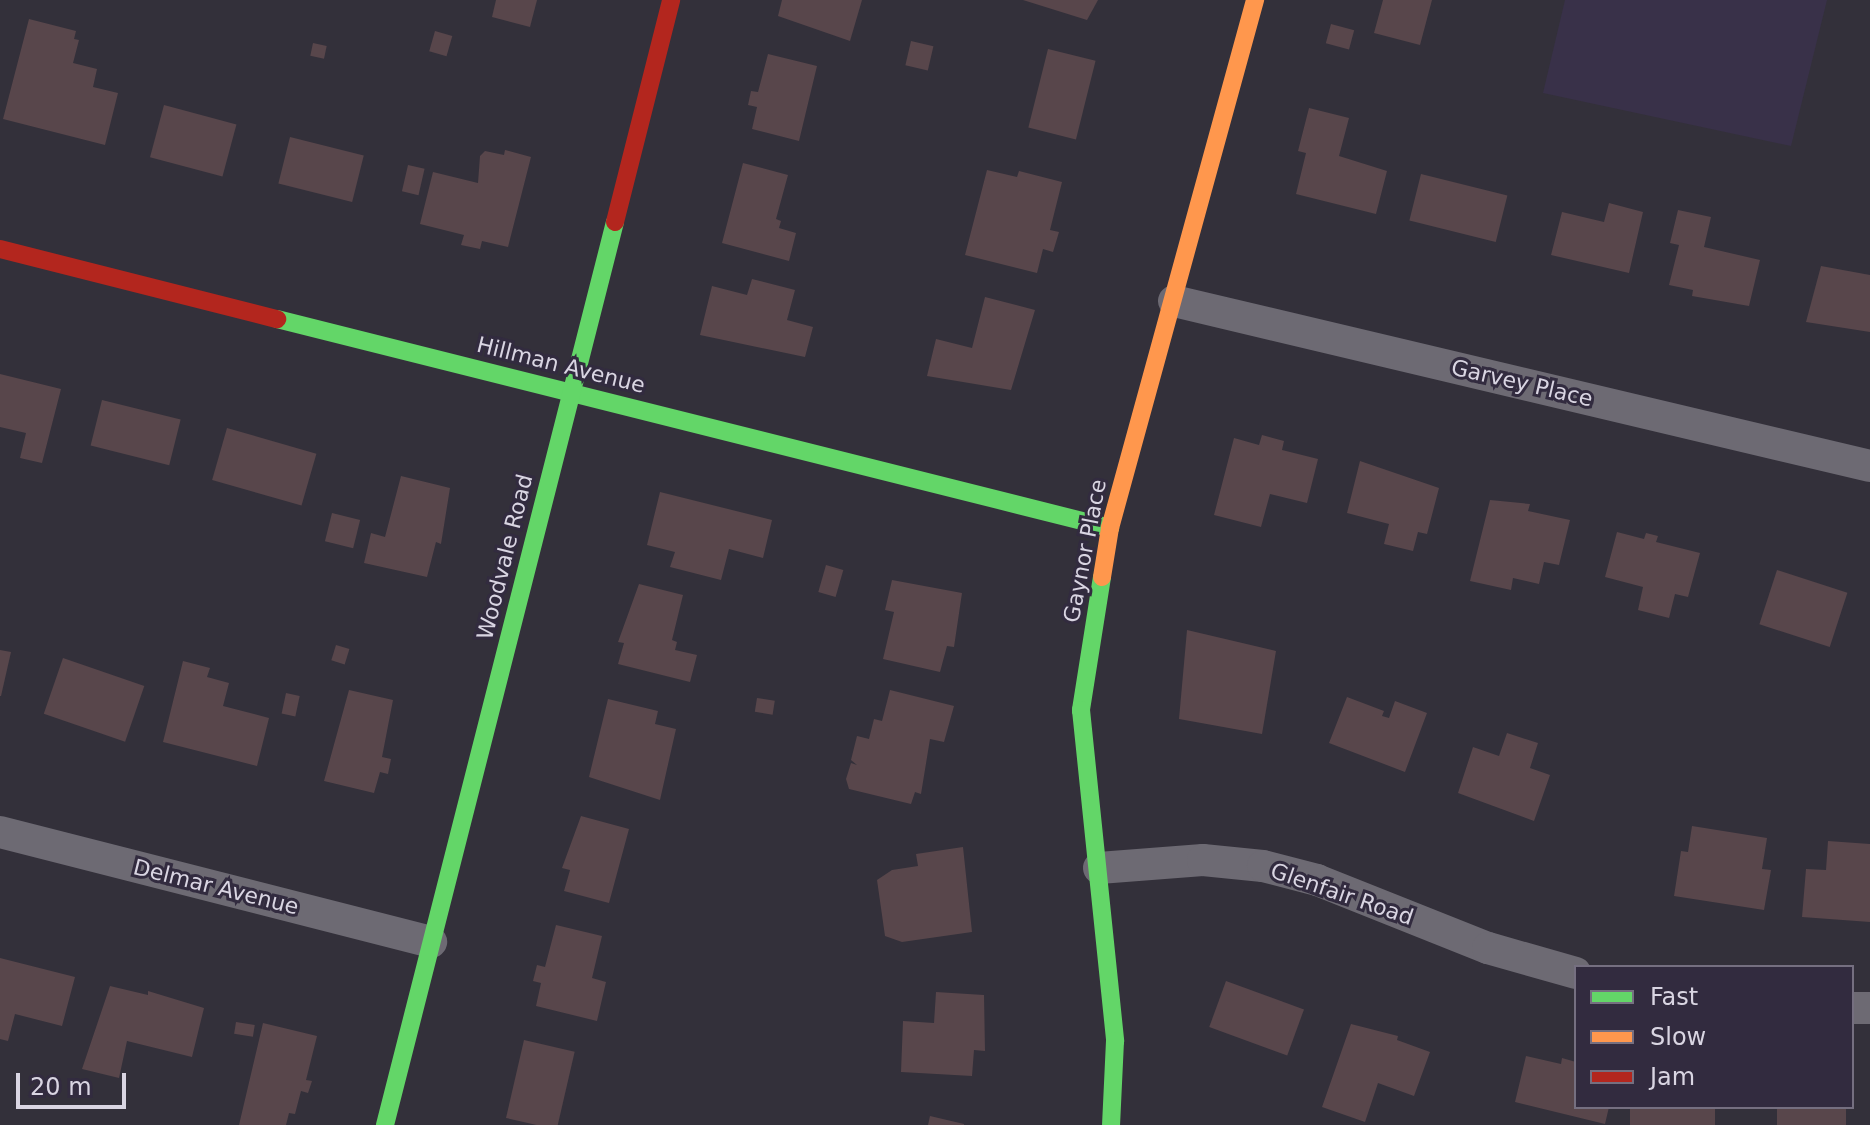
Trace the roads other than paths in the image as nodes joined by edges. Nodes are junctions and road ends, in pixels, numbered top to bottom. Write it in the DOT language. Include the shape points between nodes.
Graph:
graph roads {
  1 [pos="671,0"];
  2 [pos="1255,0"];
  3 [pos="0,249"];
  4 [pos="1174,301"];
  5 [pos="571,392"];
  6 [pos="1870,466"];
  7 [pos="1110,528"];
  8 [pos="0,832"];
  9 [pos="1099,868"];
  10 [pos="431,942"];
  11 [pos="1574,972"];
  12 [pos="385,1125"];
  13 [pos="1111,1125"];
  1 -- 5 [label="street, Woodvale Road"];
  2 -- 4 [label="street, Gaynor Place"];
  3 -- 5 [label="street, Hillman Avenue"];
  4 -- 6 [label="street, Garvey Place"];
  4 -- 7 [label="street, Gaynor Place"];
  5 -- 7 [label="street, Hillman Avenue"];
  5 -- 10 [label="street, Woodvale Road"];
  7 -- 9 [label="street, Gaynor Place" via="1081,710 1086,793"];
  8 -- 10 [label="street, Delmar Avenue"];
  9 -- 11 [label="street, Glenfair Road" via="1203,860 1263,866 1317,880 1488,948"];
  9 -- 13 [label="street, Gaynor Place" via="1115,1041"];
  10 -- 12 [label="street, Woodvale Road"];
}
